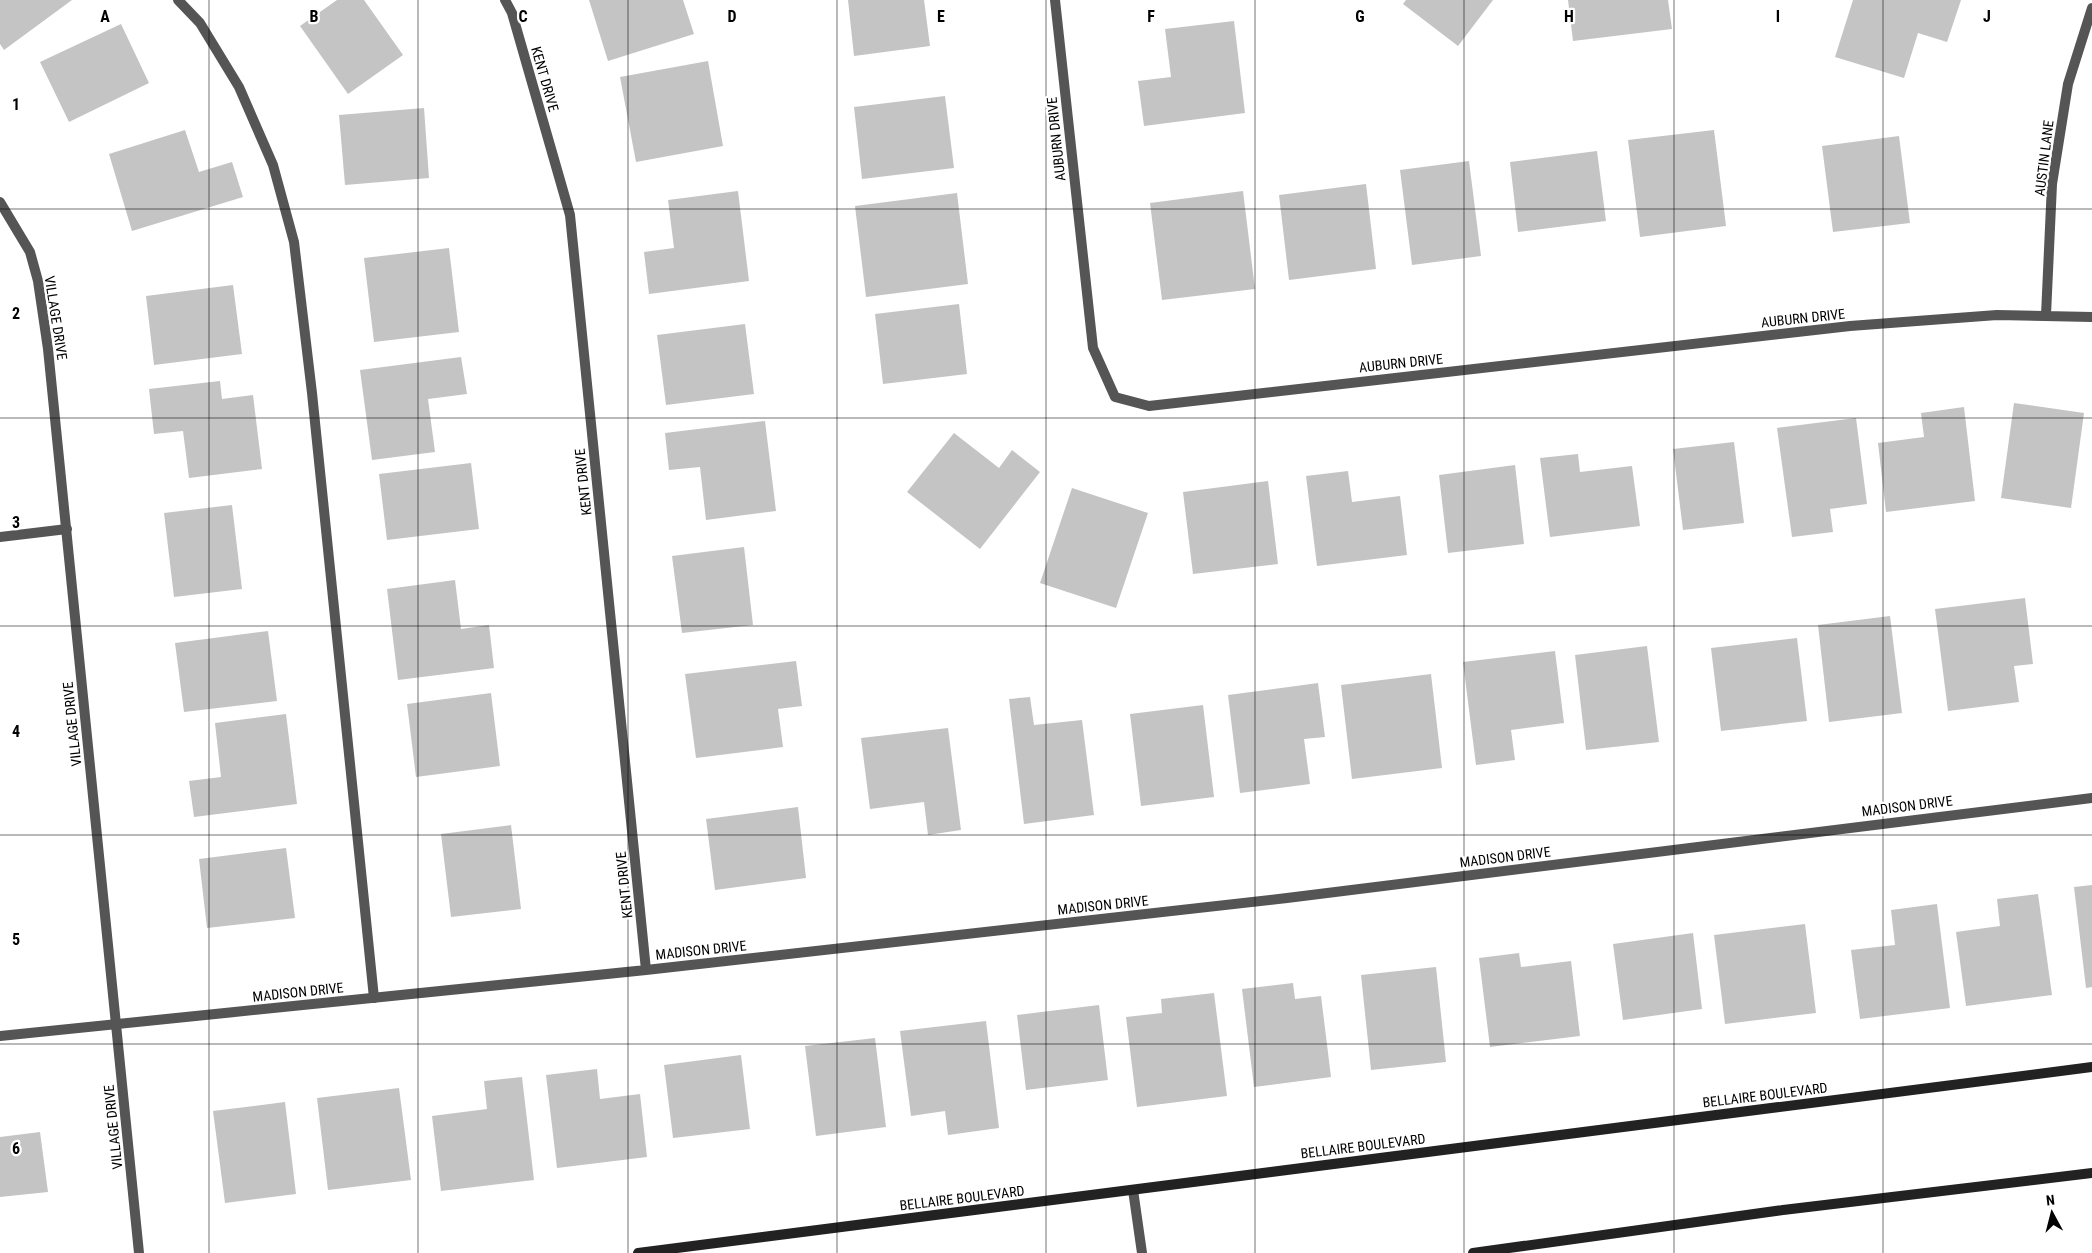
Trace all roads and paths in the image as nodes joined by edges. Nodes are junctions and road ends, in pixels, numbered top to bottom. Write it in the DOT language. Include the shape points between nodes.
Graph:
graph roads {
  1 [pos="178,0"];
  2 [pos="505,0"];
  3 [pos="1055,0"];
  4 [pos="2092,8"];
  5 [pos="0,202"];
  6 [pos="2046,315"];
  7 [pos="2092,316"];
  8 [pos="67,529"];
  9 [pos="0,537"];
  10 [pos="2092,798"];
  11 [pos="646,970"];
  12 [pos="374,998"];
  13 [pos="116,1024"];
  14 [pos="0,1036"];
  15 [pos="2092,1067"];
  16 [pos="2092,1173"];
  17 [pos="1133,1190"];
  18 [pos="139,1253"];
  19 [pos="638,1253"];
  20 [pos="1142,1253"];
  21 [pos="1473,1253"];
  1 -- 12 [label="street" via="200,23 238,88 273,166 294,242 316,422"];
  2 -- 11 [label="street, KENT DRIVE" via="512,13 570,215"];
  3 -- 6 [label="street, AUBURN DRIVE" via="1093,348 1115,397 1149,406 1850,326 1997,314"];
  4 -- 6 [label="street, AUSTIN LANE" via="2068,84 2052,184"];
  5 -- 8 [label="street, VILLAGE DRIVE" via="30,252 38,281"];
  6 -- 7 [label="street, AUBURN DRIVE"];
  8 -- 9 [label="street"];
  8 -- 13 [label="street, VILLAGE DRIVE"];
  10 -- 11 [label="street, MADISON DRIVE" via="1287,898"];
  11 -- 12 [label="street, MADISON DRIVE"];
  12 -- 13 [label="street, MADISON DRIVE"];
  13 -- 14 [label="street, MADISON DRIVE"];
  13 -- 18 [label="street, VILLAGE DRIVE"];
  15 -- 17 [label="main road, BELLAIRE BOULEVARD"];
  16 -- 21 [label="main road" via="1783,1210"];
  17 -- 19 [label="main road, BELLAIRE BOULEVARD"];
  17 -- 20 [label="street"];
}
